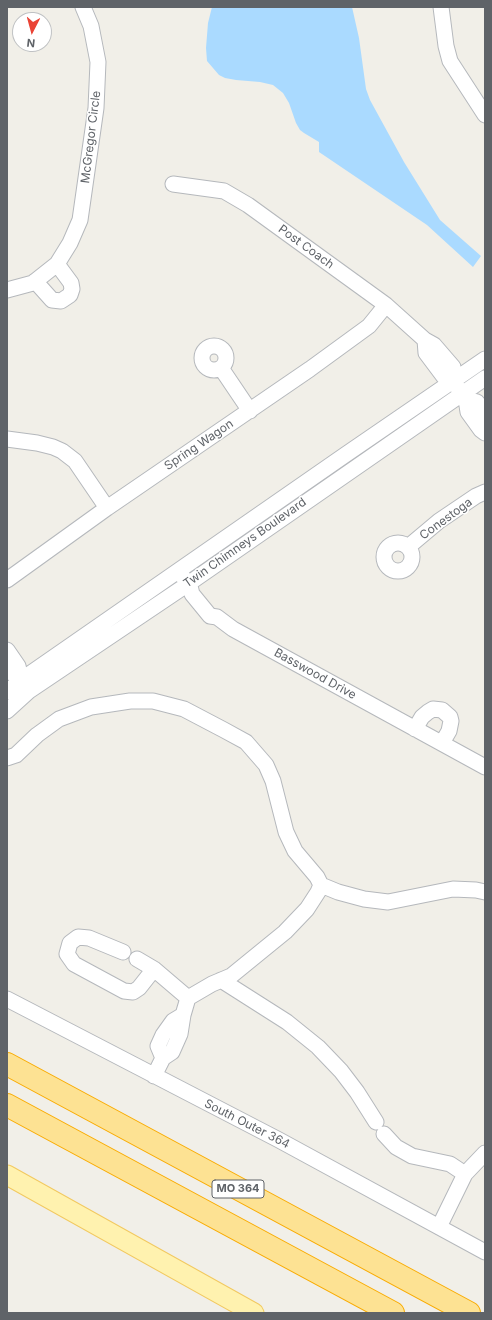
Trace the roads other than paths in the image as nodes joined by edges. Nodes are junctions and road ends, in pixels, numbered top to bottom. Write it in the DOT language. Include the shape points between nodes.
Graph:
graph roads {
  1 [pos="83,7"];
  2 [pos="441,7"];
  3 [pos="485,115"];
  4 [pos="173,184"];
  5 [pos="56,264"];
  6 [pos="35,281"];
  7 [pos="7,290"];
  8 [pos="386,305"];
  9 [pos="485,359"];
  10 [pos="221,368"];
  11 [pos="485,378"];
  12 [pos="452,379"];
  13 [pos="464,396"];
  14 [pos="250,411"];
  15 [pos="485,414"];
  16 [pos="485,433"];
  17 [pos="7,439"];
  18 [pos="485,492"];
  19 [pos="107,508"];
  20 [pos="408,547"];
  21 [pos="179,571"];
  22 [pos="7,580"];
  23 [pos="189,585"];
  24 [pos="7,650"];
  25 [pos="18,680"];
  26 [pos="7,692"];
  27 [pos="7,711"];
  28 [pos="415,729"];
  29 [pos="442,743"];
  30 [pos="7,758"];
  31 [pos="485,767"];
  32 [pos="321,885"];
  33 [pos="485,892"];
  34 [pos="123,952"];
  35 [pos="137,959"];
  36 [pos="154,969"];
  37 [pos="221,980"];
  38 [pos="188,998"];
  39 [pos="7,999"];
  40 [pos="7,1064"];
  41 [pos="154,1076"];
  42 [pos="7,1105"];
  43 [pos="485,1153"];
  44 [pos="466,1174"];
  45 [pos="7,1175"];
  46 [pos="439,1227"];
  47 [pos="485,1252"];
  48 [pos="244,1311"];
  49 [pos="393,1313"];
  50 [pos="468,1313"];
  1 -- 5 [label="street, McGregor Circle" via="91,26 98,62 96,108 80,220 70,243"];
  2 -- 3 [label="street" via="450,60"];
  4 -- 8 [label="street, Post Coach" via="224,191 248,204"];
  5 -- 6 [label="street, McGregor Circle"];
  5 -- 6 [label="street" via="72,283 70,295 61,301 52,300"];
  6 -- 7 [label="street, McGregor Circle"];
  8 -- 12 [label="street, Post Coach" via="425,340 426,352 444,377"];
  8 -- 14 [label="street, Spring Wagon" via="369,326"];
  9 -- 12 [label="street, Twin Chimneys Boulevard"];
  10 -- 14 [label="street"];
  11 -- 13 [label="street, Twin Chimneys Boulevard"];
  12 -- 13 [label="street"];
  12 -- 21 [label="street, Twin Chimneys Boulevard"];
  13 -- 15 [label="street" via="477,402"];
  13 -- 16 [label="street" via="468,412"];
  13 -- 23 [label="street, Twin Chimneys Boulevard"];
  14 -- 19 [label="street, Spring Wagon"];
  17 -- 19 [label="street" via="37,443 62,451 75,461"];
  18 -- 20 [label="street, Conestoga" via="439,522"];
  19 -- 22 [label="street, Spring Wagon"];
  21 -- 23 [label="street, Basswood Drive"];
  21 -- 25 [label="street, Twin Chimneys Boulevard"];
  23 -- 25 [label="street, Twin Chimneys Boulevard"];
  23 -- 28 [label="street, Basswood Drive" via="192,594 210,616 217,617 233,629"];
  24 -- 25 [label="street" via="18,666"];
  25 -- 26 [label="street, Twin Chimneys Boulevard"];
  25 -- 27 [label="street, Twin Chimneys Boulevard"];
  28 -- 29 [label="street, Basswood Drive"];
  28 -- 29 [label="street" via="428,712 433,709 442,710 450,716 451,721"];
  29 -- 31 [label="street, Basswood Drive"];
  30 -- 32 [label="street" via="16,754 59,719 91,707 130,701 153,701 184,709 246,742 262,760 273,781 286,832 295,851 318,877"];
  32 -- 33 [label="street" via="364,899 388,902 453,889"];
  32 -- 37 [label="street" via="307,909 285,932 231,976"];
  34 -- 36 [label="street" via="89,938 78,937 70,943 68,954 74,964 124,991 133,992 139,988"];
  35 -- 36 [label="street"];
  36 -- 38 [label="street"];
  37 -- 38 [label="street"];
  37 -- 44 [label="street" via="287,1022 318,1047 341,1071 396,1147 412,1156 450,1164"];
  38 -- 41 [label="street" via="183,1015 173,1021 158,1046 163,1058"];
  39 -- 41 [label="street, South Outer 364"];
  40 -- 50 [label="highway, MO 364"];
  41 -- 46 [label="street, South Outer 364"];
  42 -- 49 [label="highway, MO 364"];
  43 -- 44 [label="street"];
  44 -- 46 [label="street"];
  45 -- 48 [label="main road"];
  46 -- 47 [label="street, South Outer 364"];
}
